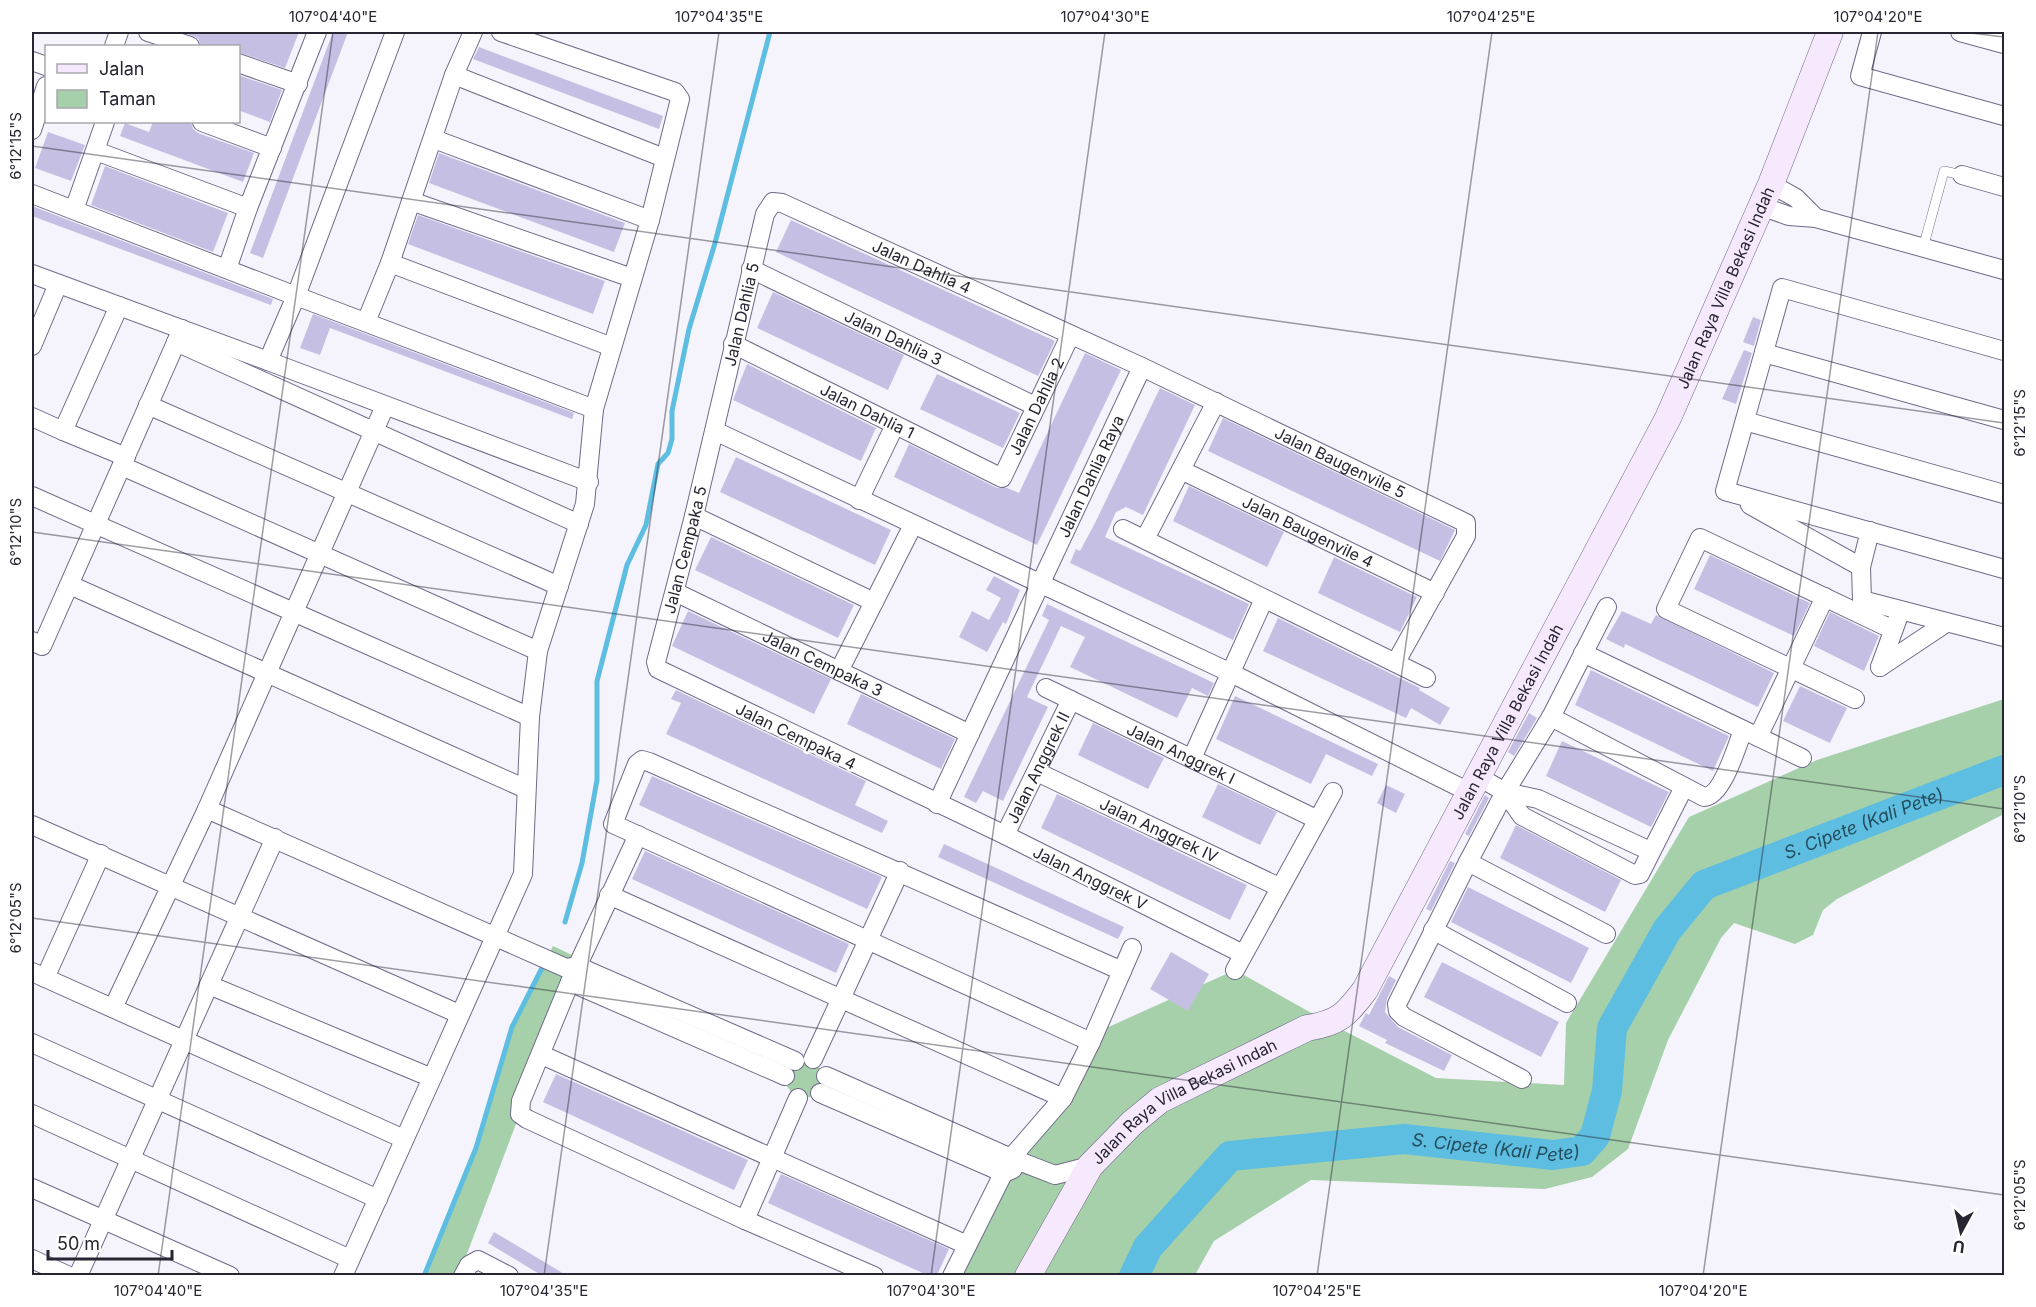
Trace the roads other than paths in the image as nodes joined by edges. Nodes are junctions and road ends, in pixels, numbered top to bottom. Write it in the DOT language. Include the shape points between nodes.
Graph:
graph roads {
  1 [pos="148,32"];
  2 [pos="317,32"];
  3 [pos="395,32"];
  4 [pos="473,32"];
  5 [pos="501,32"];
  6 [pos="1830,32"];
  7 [pos="1872,32"];
  8 [pos="1960,32"];
  9 [pos="2004,44"];
  10 [pos="187,45"];
  11 [pos="240,64"];
  12 [pos="454,75"];
  13 [pos="297,84"];
  14 [pos="45,89"];
  15 [pos="2004,116"];
  16 [pos="105,123"];
  17 [pos="205,123"];
  18 [pos="32,130"];
  19 [pos="434,139"];
  20 [pos="272,148"];
  21 [pos="96,151"];
  22 [pos="664,158"];
  23 [pos="1962,175"];
  24 [pos="2004,187"];
  25 [pos="32,194"];
  26 [pos="1766,195"];
  27 [pos="411,201"];
  28 [pos="773,202"];
  29 [pos="248,208"];
  30 [pos="74,210"];
  31 [pos="650,220"];
  32 [pos="1923,248"];
  33 [pos="390,263"];
  34 [pos="227,269"];
  35 [pos="751,269"];
  36 [pos="2004,270"];
  37 [pos="32,274"];
  38 [pos="632,278"];
  39 [pos="58,284"];
  40 [pos="296,296"];
  41 [pos="119,306"];
  42 [pos="366,322"];
  43 [pos="179,336"];
  44 [pos="1070,336"];
  45 [pos="733,344"];
  46 [pos="32,346"];
  47 [pos="612,347"];
  48 [pos="2004,351"];
  49 [pos="1764,353"];
  50 [pos="268,361"];
  51 [pos="1142,367"];
  52 [pos="1216,402"];
  53 [pos="148,405"];
  54 [pos="386,406"];
  55 [pos="1035,406"];
  56 [pos="594,409"];
  57 [pos="32,417"];
  58 [pos="2004,420"];
  59 [pos="1744,421"];
  60 [pos="895,425"];
  61 [pos="63,431"];
  62 [pos="374,431"];
  63 [pos="715,431"];
  64 [pos="124,461"];
  65 [pos="1180,470"];
  66 [pos="1002,478"];
  67 [pos="589,482"];
  68 [pos="1725,490"];
  69 [pos="346,493"];
  70 [pos="2004,494"];
  71 [pos="32,498"];
  72 [pos="859,500"];
  73 [pos="694,516"];
  74 [pos="579,524"];
  75 [pos="96,525"];
  76 [pos="913,525"];
  77 [pos="1123,529"];
  78 [pos="1870,531"];
  79 [pos="1145,538"];
  80 [pos="319,555"];
  81 [pos="1861,567"];
  82 [pos="2004,569"];
  83 [pos="70,585"];
  84 [pos="559,586"];
  85 [pos="1040,586"];
  86 [pos="675,592"];
  87 [pos="1435,593"];
  88 [pos="1825,597"];
  89 [pos="1264,599"];
  90 [pos="874,602"];
  91 [pos="1607,607"];
  92 [pos="1900,611"];
  93 [pos="293,613"];
  94 [pos="1946,623"];
  95 [pos="1885,626"];
  96 [pos="2004,637"];
  97 [pos="32,641"];
  98 [pos="538,651"];
  99 [pos="1583,653"];
  100 [pos="1396,662"];
  101 [pos="656,667"];
  102 [pos="1791,668"];
  103 [pos="839,671"];
  104 [pos="266,673"];
  105 [pos="1231,674"];
  106 [pos="1426,678"];
  107 [pos="1046,688"];
  108 [pos="1855,699"];
  109 [pos="1071,700"];
  110 [pos="530,717"];
  111 [pos="1551,717"];
  112 [pos="1751,733"];
  113 [pos="970,734"];
  114 [pos="1192,758"];
  115 [pos="1802,758"];
  116 [pos="1037,772"];
  117 [pos="1473,784"];
  118 [pos="1684,787"];
  119 [pos="526,789"];
  120 [pos="1333,792"];
  121 [pos="1505,792"];
  122 [pos="937,804"];
  123 [pos="207,808"];
  124 [pos="1316,819"];
  125 [pos="32,825"];
  126 [pos="638,835"];
  127 [pos="1005,835"];
  128 [pos="275,838"];
  129 [pos="1650,851"];
  130 [pos="100,855"];
  131 [pos="1468,862"];
  132 [pos="900,872"];
  133 [pos="170,886"];
  134 [pos="1279,887"];
  135 [pos="609,895"];
  136 [pos="239,919"];
  137 [pos="1433,930"];
  138 [pos="1606,934"];
  139 [pos="497,937"];
  140 [pos="868,940"];
  141 [pos="1132,948"];
  142 [pos="1122,971"];
  143 [pos="571,972"];
  144 [pos="38,975"];
  145 [pos="209,985"];
  146 [pos="842,1000"];
  147 [pos="1567,1003"];
  148 [pos="113,1008"];
  149 [pos="459,1014"];
  150 [pos="184,1040"];
  151 [pos="1091,1042"];
  152 [pos="32,1043"];
  153 [pos="542,1055"];
  154 [pos="813,1059"];
  155 [pos="790,1068"];
  156 [pos="432,1078"];
  157 [pos="1522,1079"];
  158 [pos="823,1084"];
  159 [pos="798,1098"];
  160 [pos="1063,1098"];
  161 [pos="158,1100"];
  162 [pos="32,1114"];
  163 [pos="404,1139"];
  164 [pos="773,1158"];
  165 [pos="130,1159"];
  166 [pos="1014,1165"];
  167 [pos="1090,1166"];
  168 [pos="32,1188"];
  169 [pos="378,1199"];
  170 [pos="104,1220"];
  171 [pos="745,1220"];
  172 [pos="967,1245"];
  173 [pos="32,1259"];
  174 [pos="347,1267"];
  175 [pos="69,1275"];
  176 [pos="78,1275"];
  177 [pos="230,1275"];
  178 [pos="463,1275"];
  179 [pos="509,1275"];
  180 [pos="874,1275"];
  181 [pos="952,1275"];
  182 [pos="1028,1275"];
  1 -- 10 [label="street"];
  2 -- 13 [label="street"];
  3 -- 40 [label="street"];
  4 -- 12 [label="street"];
  5 -- 22 [label="street" via="675,92 680,103"];
  6 -- 26 [label="main road, Jalan Raya Villa Bekasi Indah"];
  7 -- 15 [label="street" via="1860,76"];
  8 -- 9 [label="street"];
  11 -- 13 [label="street"];
  12 -- 19 [label="street"];
  12 -- 22 [label="street"];
  13 -- 20 [label="street"];
  14 -- 18 [label="street"];
  16 -- 21 [label="street"];
  17 -- 20 [label="street"];
  19 -- 27 [label="street"];
  19 -- 31 [label="street"];
  20 -- 29 [label="street"];
  21 -- 29 [label="street"];
  21 -- 30 [label="street"];
  22 -- 31 [label="street"];
  23 -- 24 [label="street"];
  23 -- 32 [label="lane" via="1944,171"];
  25 -- 30 [label="street"];
  26 -- 32 [label="street" via="1789,216 1816,218"];
  26 -- 117 [label="main road, Jalan Raya Villa Bekasi Indah" via="1668,418"];
  27 -- 33 [label="street"];
  27 -- 38 [label="street"];
  28 -- 35 [label="street, Jalan Dahlia 5" via="765,214"];
  28 -- 44 [label="street, Jalan Dahlia 4"];
  29 -- 34 [label="street"];
  30 -- 34 [label="street"];
  31 -- 38 [label="street"];
  32 -- 36 [label="street"];
  33 -- 42 [label="street"];
  33 -- 47 [label="street"];
  34 -- 40 [label="street"];
  35 -- 45 [label="street, Jalan Dahlia 5"];
  35 -- 55 [label="street, Jalan Dahlia 3"];
  37 -- 39 [label="street"];
  38 -- 47 [label="street"];
  39 -- 41 [label="street"];
  39 -- 46 [label="street"];
  40 -- 42 [label="street"];
  40 -- 50 [label="street"];
  41 -- 43 [label="street"];
  41 -- 61 [label="street"];
  42 -- 56 [label="street"];
  43 -- 50 [label="street"];
  43 -- 53 [label="street"];
  43 -- 62 [label="street"];
  44 -- 51 [label="street, Jalan Dahlia 4"];
  44 -- 55 [label="street, Jalan Dahlia 2"];
  45 -- 60 [label="street, Jalan Dahlia 1"];
  45 -- 63 [label="street, Jalan Dahlia 5"];
  47 -- 56 [label="street"];
  48 -- 49 [label="street" via="1782,288"];
  49 -- 58 [label="street"];
  49 -- 59 [label="street"];
  50 -- 54 [label="street"];
  51 -- 52 [label="street, Jalan Baugenvile 5"];
  51 -- 85 [label="street, Jalan Dahlia Raya"];
  52 -- 65 [label="street"];
  52 -- 87 [label="street, Jalan Baugenvile 5" via="1466,523 1466,536"];
  53 -- 64 [label="street"];
  53 -- 69 [label="street"];
  54 -- 62 [label="street"];
  54 -- 67 [label="street"];
  55 -- 66 [label="street, Jalan Dahlia 2"];
  56 -- 67 [label="street"];
  57 -- 61 [label="street"];
  59 -- 68 [label="street"];
  59 -- 70 [label="street"];
  60 -- 66 [label="street, Jalan Dahlia 1"];
  60 -- 72 [label="street"];
  61 -- 64 [label="street"];
  62 -- 69 [label="street"];
  62 -- 74 [label="street"];
  63 -- 72 [label="street"];
  63 -- 73 [label="street, Jalan Cempaka 5"];
  64 -- 75 [label="street"];
  64 -- 80 [label="street"];
  65 -- 79 [label="street"];
  65 -- 87 [label="street, Jalan Baugenvile 4"];
  67 -- 74 [label="street"];
  68 -- 78 [label="street"];
  68 -- 81 [label="street"];
  69 -- 80 [label="street"];
  69 -- 84 [label="street"];
  71 -- 75 [label="street"];
  72 -- 76 [label="street"];
  73 -- 86 [label="street, Jalan Cempaka 5"];
  73 -- 90 [label="street"];
  74 -- 84 [label="street"];
  75 -- 83 [label="street"];
  75 -- 93 [label="street"];
  76 -- 85 [label="street"];
  76 -- 90 [label="street"];
  77 -- 79 [label="street"];
  78 -- 81 [label="street"];
  78 -- 82 [label="street"];
  79 -- 89 [label="street"];
  80 -- 93 [label="street"];
  80 -- 98 [label="street"];
  81 -- 92 [label="street" via="1862,600"];
  83 -- 97 [label="street" via="42,646"];
  83 -- 104 [label="street"];
  84 -- 98 [label="street"];
  85 -- 105 [label="street"];
  85 -- 113 [label="street, Jalan Dahlia Raya"];
  86 -- 101 [label="street, Jalan Cempaka 5"];
  86 -- 103 [label="street, Jalan Cempaka 3"];
  87 -- 100 [label="street"];
  88 -- 95 [label="street"];
  88 -- 102 [label="street"];
  88 -- 102 [label="street" via="1700,538 1670,598 1666,609"];
  89 -- 100 [label="street"];
  89 -- 105 [label="street"];
  90 -- 103 [label="street"];
  91 -- 99 [label="street"];
  92 -- 94 [label="street"];
  92 -- 94 [label="street" via="1880,667"];
  93 -- 104 [label="street"];
  93 -- 110 [label="street"];
  94 -- 96 [label="street"];
  98 -- 110 [label="street"];
  99 -- 111 [label="street"];
  99 -- 112 [label="street"];
  100 -- 106 [label="street"];
  101 -- 122 [label="street, Jalan Cempaka 4"];
  102 -- 108 [label="street"];
  102 -- 112 [label="street"];
  103 -- 113 [label="street, Jalan Cempaka 3"];
  104 -- 119 [label="street"];
  104 -- 123 [label="street"];
  105 -- 114 [label="street"];
  105 -- 117 [label="street"];
  107 -- 109 [label="street, Jalan Anggrek I"];
  109 -- 114 [label="street, Jalan Anggrek I"];
  109 -- 116 [label="street, Jalan Anggrek II"];
  110 -- 119 [label="street"];
  111 -- 118 [label="street"];
  111 -- 121 [label="street"];
  112 -- 115 [label="street"];
  112 -- 118 [label="street" via="1714,795 1704,797"];
  113 -- 122 [label="street, Jalan Dahlia Raya"];
  114 -- 124 [label="street, Jalan Anggrek I"];
  116 -- 127 [label="street, Jalan Anggrek II"];
  116 -- 134 [label="street, Jalan Anggrek IV"];
  117 -- 121 [label="street"];
  117 -- 167 [label="main road, Jalan Raya Villa Bekasi Indah" via="1365,990 1351,1009 1331,1024 1307,1028 1161,1100"];
  118 -- 129 [label="street"];
  119 -- 139 [label="street" via="523,874"];
  120 -- 124 [label="street"];
  121 -- 129 [label="street" via="1538,799"];
  121 -- 129 [label="street" via="1522,816 1630,873 1640,874"];
  121 -- 131 [label="street"];
  122 -- 127 [label="street, Jalan Anggrek V"];
  123 -- 128 [label="street"];
  123 -- 133 [label="street"];
  124 -- 134 [label="street"];
  125 -- 130 [label="street"];
  126 -- 132 [label="street" via="614,824 642,760"];
  126 -- 135 [label="street"];
  126 -- 140 [label="street"];
  127 -- 134 [label="street, Jalan Anggrek V" via="1239,962"];
  128 -- 136 [label="street"];
  128 -- 139 [label="street"];
  130 -- 133 [label="street"];
  130 -- 144 [label="street"];
  131 -- 137 [label="street"];
  131 -- 138 [label="street"];
  132 -- 140 [label="street"];
  132 -- 142 [label="street"];
  133 -- 136 [label="street"];
  133 -- 148 [label="street"];
  135 -- 143 [label="street"];
  135 -- 146 [label="street"];
  136 -- 145 [label="street"];
  136 -- 149 [label="street"];
  137 -- 147 [label="street"];
  137 -- 157 [label="street" via="1398,997 1398,1011"];
  139 -- 143 [label="street"];
  139 -- 149 [label="street"];
  140 -- 146 [label="street"];
  140 -- 151 [label="street"];
  141 -- 142 [label="street"];
  142 -- 151 [label="street"];
  143 -- 153 [label="street"];
  143 -- 155 [label="street"];
  144 -- 148 [label="street"];
  145 -- 150 [label="street"];
  145 -- 156 [label="street"];
  146 -- 154 [label="street"];
  146 -- 160 [label="street"];
  148 -- 150 [label="street"];
  149 -- 156 [label="street"];
  150 -- 161 [label="street"];
  150 -- 163 [label="street"];
  151 -- 160 [label="street"];
  152 -- 161 [label="street"];
  153 -- 164 [label="street"];
  153 -- 171 [label="street" via="519,1106 523,1117"];
  154 -- 155 [label="street"];
  154 -- 158 [label="street" via="821,1066"];
  155 -- 159 [label="street" via="790,1092"];
  156 -- 163 [label="street"];
  158 -- 159 [label="street" via="808,1099"];
  158 -- 166 [label="street"];
  159 -- 164 [label="street"];
  160 -- 166 [label="street"];
  161 -- 165 [label="street"];
  161 -- 169 [label="street"];
  162 -- 165 [label="street"];
  163 -- 169 [label="street"];
  164 -- 171 [label="street"];
  164 -- 172 [label="street"];
  165 -- 170 [label="street"];
  165 -- 174 [label="street"];
  166 -- 167 [label="street" via="1055,1175"];
  166 -- 172 [label="street"];
  167 -- 182 [label="main road, Jalan Raya Villa Bekasi Indah"];
  168 -- 170 [label="street"];
  169 -- 174 [label="street"];
  170 -- 176 [label="street"];
  170 -- 177 [label="street"];
  171 -- 180 [label="street"];
  172 -- 181 [label="street"];
  173 -- 175 [label="street"];
  178 -- 179 [label="street" via="478,1260"];
}
